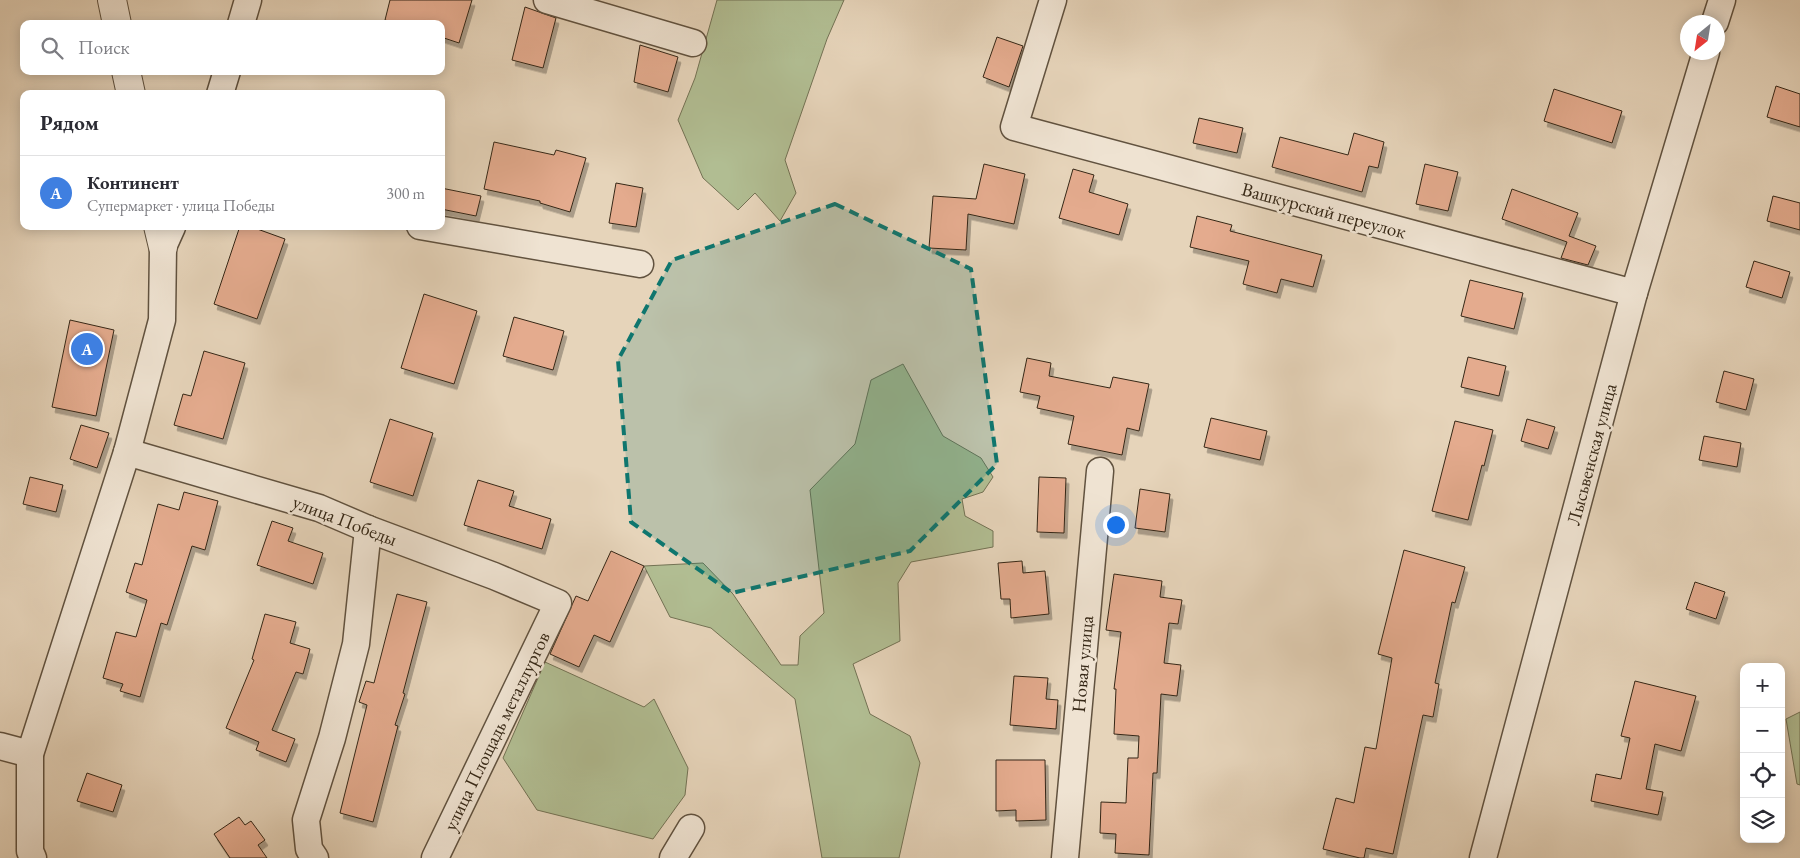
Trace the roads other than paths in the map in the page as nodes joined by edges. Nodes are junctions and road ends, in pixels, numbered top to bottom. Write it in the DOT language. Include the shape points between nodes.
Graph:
graph roads {
  1 [pos="112,0"];
  2 [pos="248,0"];
  3 [pos="547,0"];
  4 [pos="1053,0"];
  5 [pos="1722,0"];
  6 [pos="1717,15"];
  7 [pos="116,20"];
  8 [pos="242,20"];
  9 [pos="693,43"];
  10 [pos="1704,60"];
  11 [pos="127,75"];
  12 [pos="225,75"];
  13 [pos="130,90"];
  14 [pos="221,90"];
  15 [pos="443,230"];
  16 [pos="164,233"];
  17 [pos="640,264"];
  18 [pos="1634,293"];
  19 [pos="127,452"];
  20 [pos="1100,471"];
  21 [pos="368,529"];
  22 [pos="558,603"];
  23 [pos="0,746"];
  24 [pos="30,754"];
  25 [pos="691,828"];
  26 [pos="1069,857"];
  27 [pos="33,858"];
  28 [pos="315,858"];
  29 [pos="435,858"];
  30 [pos="673,858"];
  31 [pos="1483,858"];
  1 -- 7 [label="street"];
  2 -- 8 [label="street"];
  3 -- 9 [label="street"];
  4 -- 18 [label="street, Вашкурский переулок" via="1014,127"];
  5 -- 6 [label="street"];
  10 -- 18 [label="street, Лысьвенская улица"];
  11 -- 13 [label="street"];
  12 -- 14 [label="street"];
  15 -- 17 [label="street"];
  16 -- 19 [label="street" via="162,320"];
  18 -- 31 [label="street, Лысьвенская улица"];
  19 -- 21 [label="street, улица Победы" via="319,508"];
  19 -- 24 [label="street"];
  20 -- 26 [label="street, Новая улица"];
  21 -- 22 [label="street, улица Победы"];
  21 -- 28 [label="street" via="356,644 332,738 306,820 309,849"];
  22 -- 29 [label="street, улица Площадь металлургов"];
  23 -- 24 [label="street"];
  24 -- 27 [label="street" via="30,851"];
  25 -- 30 [label="street"];
}
